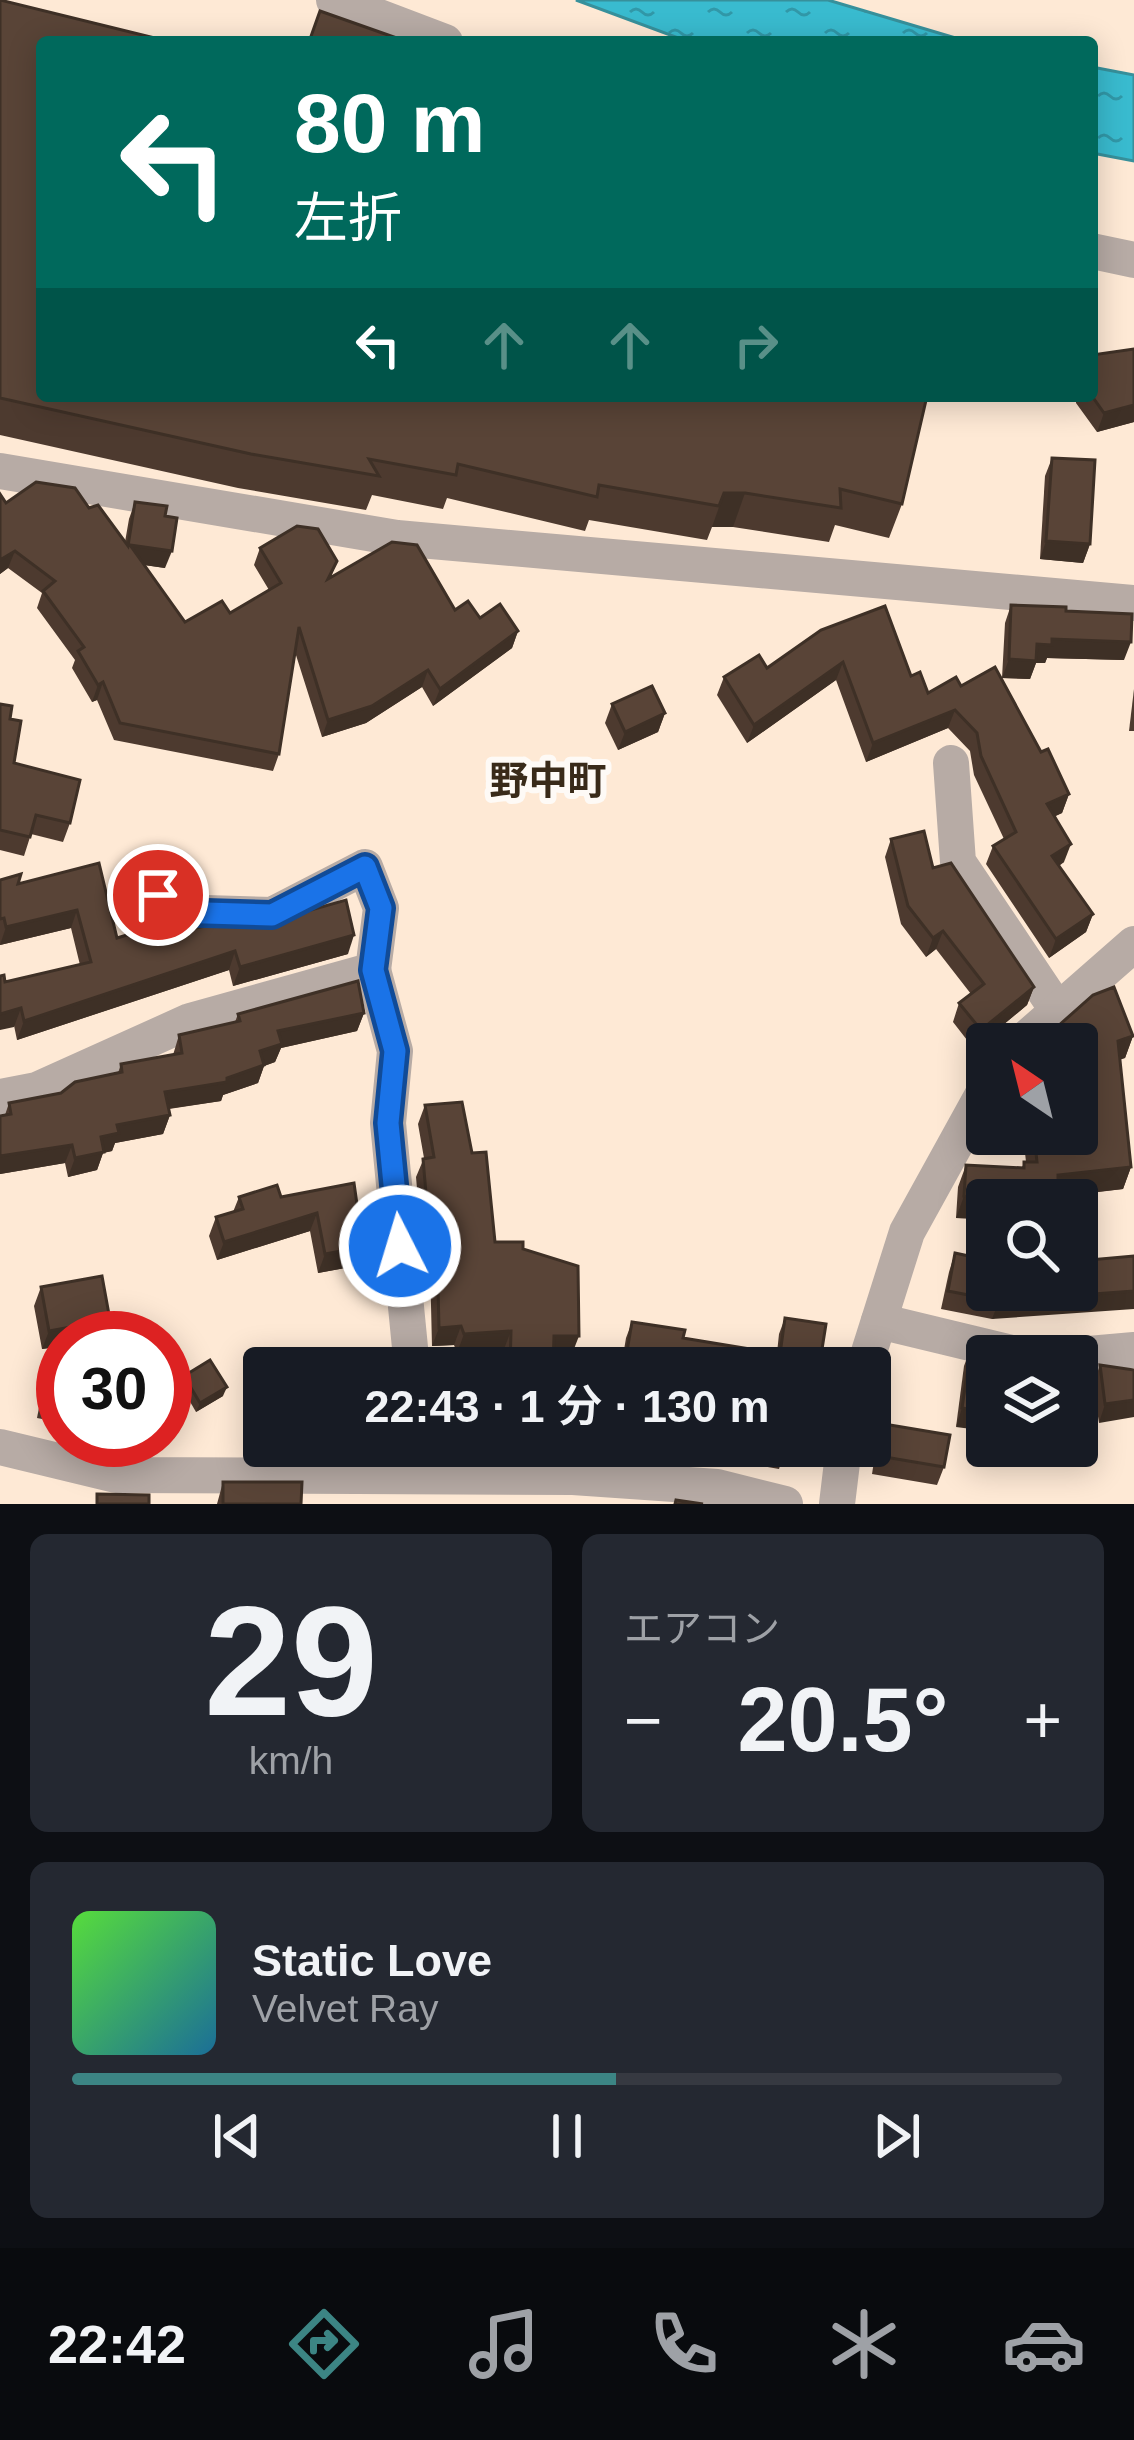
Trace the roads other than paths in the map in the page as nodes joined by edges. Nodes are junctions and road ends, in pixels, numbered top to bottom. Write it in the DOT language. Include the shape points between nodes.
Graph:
graph roads {
  1 [pos="334,0"];
  2 [pos="429,36"];
  3 [pos="1098,252"];
  4 [pos="1134,260"];
  5 [pos="0,471"];
  6 [pos="1134,603"];
  7 [pos="951,763"];
  8 [pos="158,895"];
  9 [pos="1134,944"];
  10 [pos="373,970"];
  11 [pos="1056,1008"];
  12 [pos="1041,1023"];
  13 [pos="0,1097"];
  14 [pos="966,1126"];
  15 [pos="879,1321"];
  16 [pos="966,1342"];
  17 [pos="410,1347"];
  18 [pos="871,1347"];
  19 [pos="1134,1350"];
  20 [pos="1098,1353"];
  21 [pos="0,1447"];
  22 [pos="360,1467"];
  23 [pos="497,1467"];
  24 [pos="841,1467"];
  25 [pos="163,1490"];
  26 [pos="785,1504"];
  27 [pos="837,1504"];
  1 -- 2 [label="street"];
  3 -- 4 [label="street"];
  5 -- 6 [label="street" via="397,538"];
  7 -- 11 [label="street" via="958,862"];
  8 -- 10 [label="street" via="173,912 272,915 365,867 381,908"];
  9 -- 11 [label="street"];
  10 -- 13 [label="street" via="190,1021 37,1090"];
  10 -- 17 [label="street" via="395,1051 388,1123"];
  11 -- 12 [label="street"];
  14 -- 15 [label="street" via="907,1232"];
  15 -- 16 [label="street"];
  15 -- 18 [label="street"];
  19 -- 20 [label="street"];
  21 -- 25 [label="street"];
  22 -- 25 [label="street"];
  23 -- 26 [label="street" via="717,1487"];
  24 -- 27 [label="street"];
}
